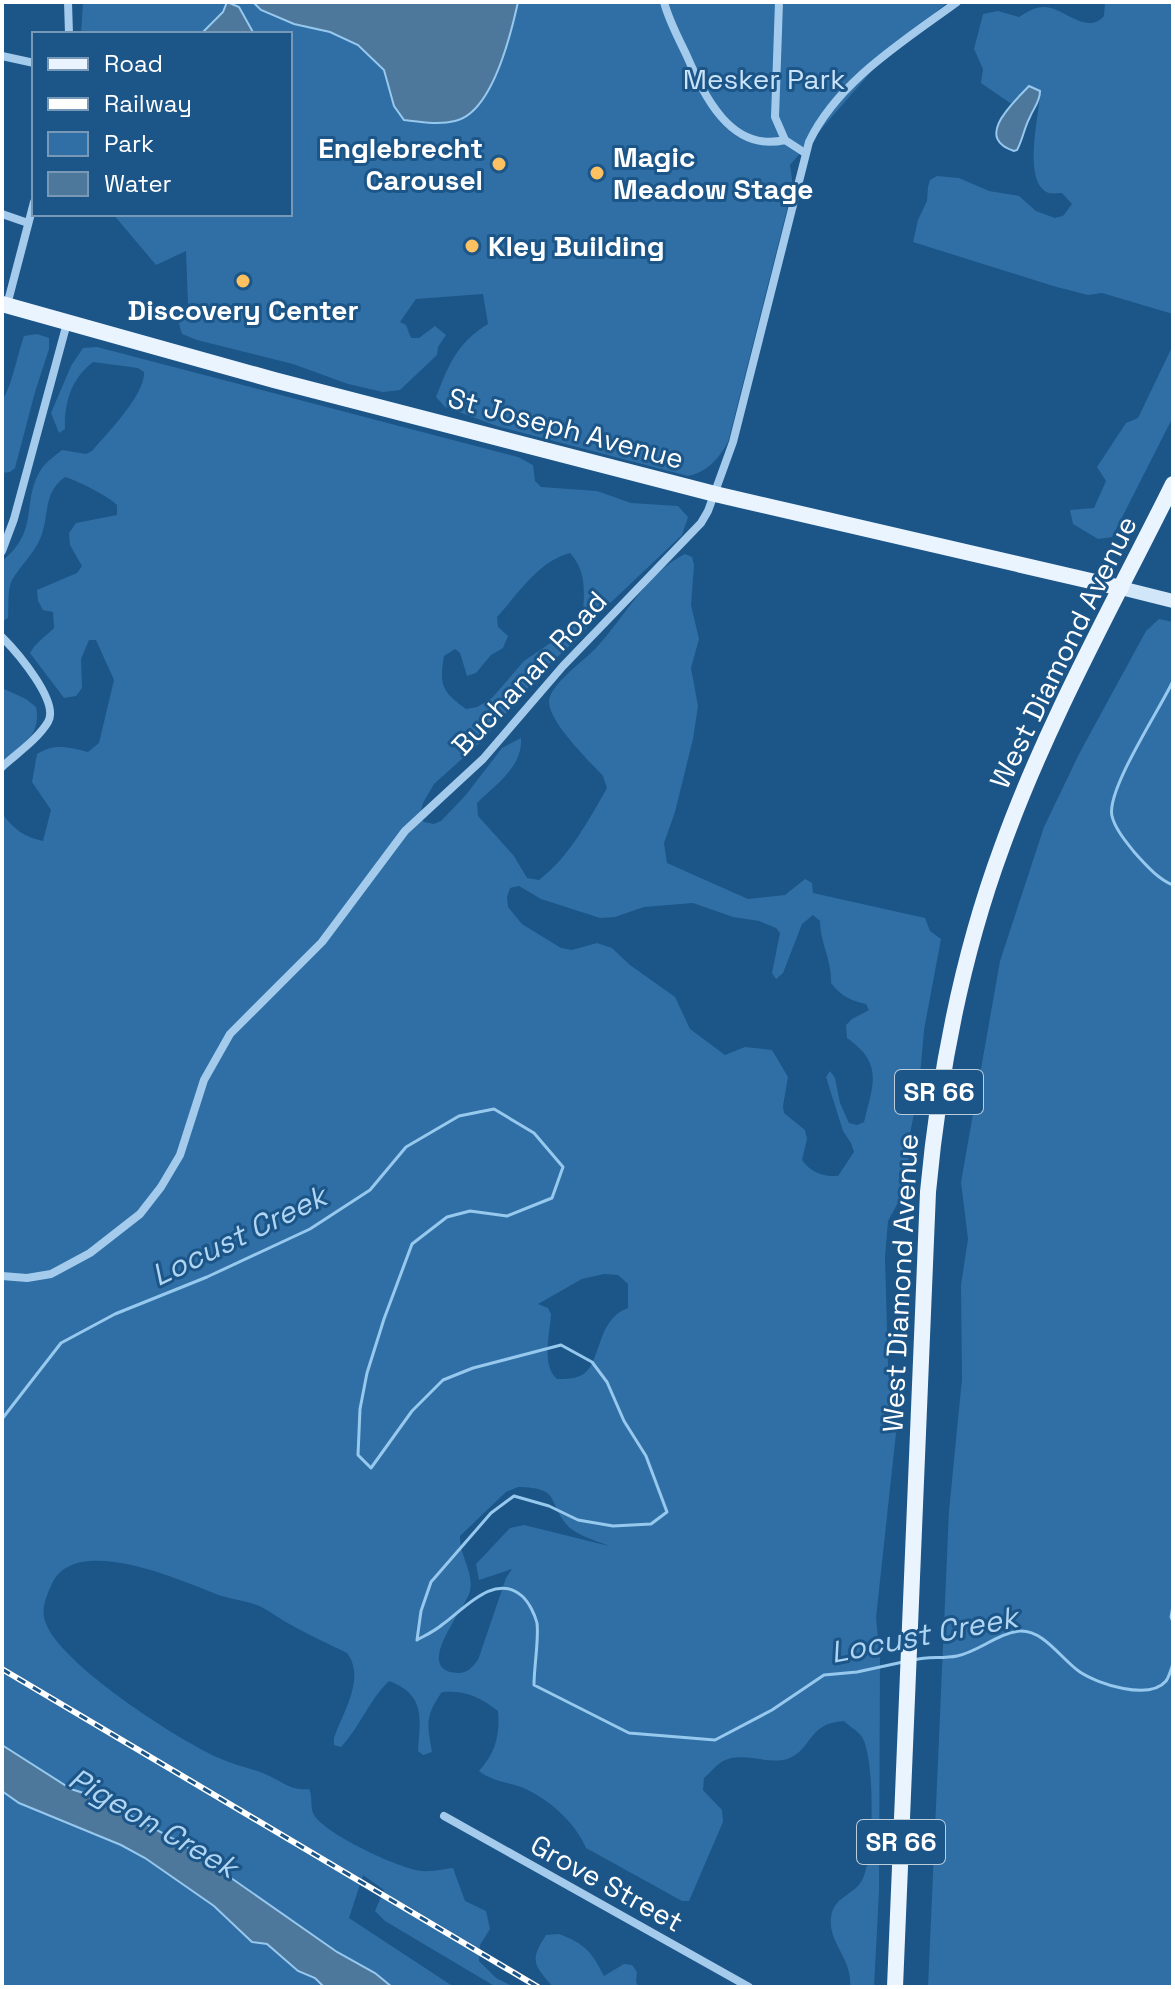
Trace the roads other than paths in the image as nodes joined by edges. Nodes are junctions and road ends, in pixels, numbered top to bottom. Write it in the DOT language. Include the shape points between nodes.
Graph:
graph roads {
  1 [pos="68,2"];
  2 [pos="664,2"];
  3 [pos="779,2"];
  4 [pos="957,2"];
  5 [pos="69,32"];
  6 [pos="2,56"];
  7 [pos="32,63"];
  8 [pos="785,140"];
  9 [pos="805,153"];
  10 [pos="32,209"];
  11 [pos="2,214"];
  12 [pos="28,223"];
  13 [pos="4,305"];
  14 [pos="67,323"];
  15 [pos="1173,484"];
  16 [pos="715,494"];
  17 [pos="2,551"];
  18 [pos="1121,588"];
  19 [pos="1173,601"];
  20 [pos="2,637"];
  21 [pos="2,767"];
  22 [pos="2,1276"];
  23 [pos="444,1816"];
  24 [pos="749,1987"];
  25 [pos="895,1987"];
  1 -- 5 [label="street"];
  2 -- 8 [label="street" via="700,88 721,119 742,136 773,143"];
  3 -- 8 [label="street" via="774,107"];
  4 -- 9 [label="street, Buchanan Road" via="838,96"];
  6 -- 7 [label="street"];
  8 -- 9 [label="street"];
  9 -- 16 [label="street, Buchanan Road" via="733,442"];
  10 -- 12 [label="street"];
  11 -- 12 [label="street"];
  12 -- 13 [label="street"];
  13 -- 14 [label="main road, St Joseph Avenue"];
  14 -- 16 [label="main road, St Joseph Avenue"];
  14 -- 17 [label="street"];
  15 -- 18 [label="main road, West Diamond Avenue / SR 66"];
  16 -- 18 [label="main road, St Joseph Avenue"];
  16 -- 22 [label="street, Buchanan Road" via="701,523 563,666 493,748 405,831 322,942 230,1034 204,1080 180,1155 140,1214 90,1253 51,1274"];
  18 -- 19 [label="main road"];
  18 -- 25 [label="main road, West Diamond Avenue / SR 66" via="1007,834 969,950 937,1109 928,1192"];
  20 -- 21 [label="street" via="21,658 51,710 37,735"];
  23 -- 24 [label="street, Grove Street"];
}
